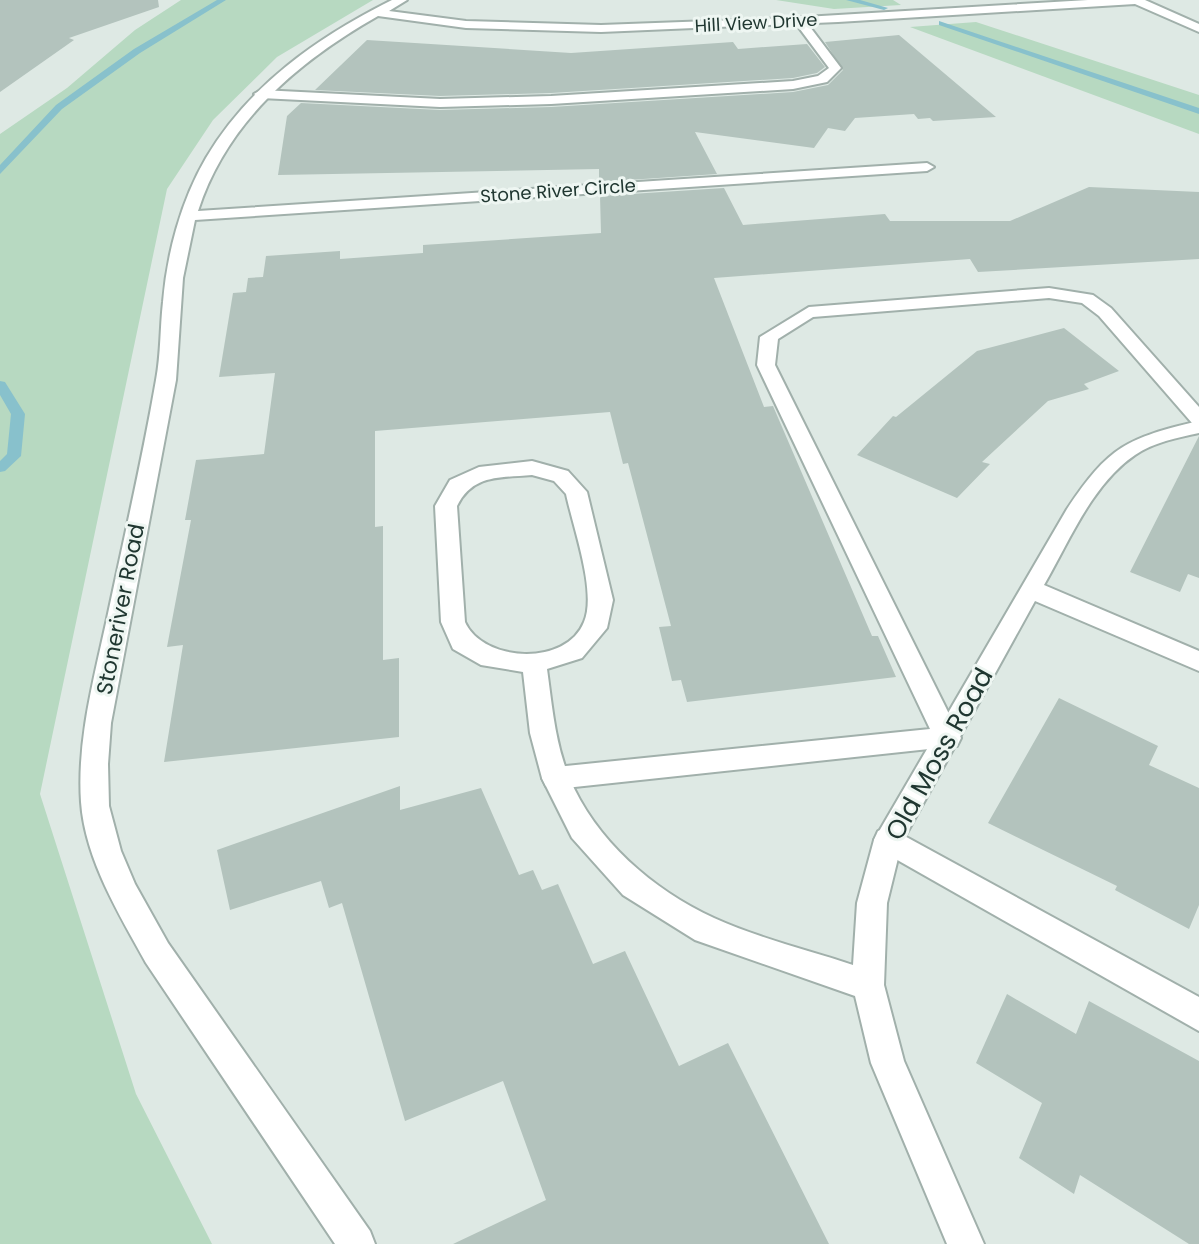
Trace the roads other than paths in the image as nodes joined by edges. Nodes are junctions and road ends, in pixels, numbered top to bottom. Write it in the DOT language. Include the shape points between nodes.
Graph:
graph roads {
  1 [pos="401,0"];
  2 [pos="1137,0"];
  3 [pos="376,12"];
  4 [pos="800,21"];
  5 [pos="1199,28"];
  6 [pos="261,94"];
  7 [pos="927,167"];
  8 [pos="189,216"];
  9 [pos="1199,419"];
  10 [pos="1199,427"];
  11 [pos="1030,589"];
  12 [pos="1199,661"];
  13 [pos="534,664"];
  14 [pos="948,738"];
  15 [pos="556,778"];
  16 [pos="888,840"];
  17 [pos="868,985"];
  18 [pos="1199,1015"];
  19 [pos="357,1244"];
  20 [pos="966,1244"];
  1 -- 3 [label="street, Stoneriver Road"];
  2 -- 4 [label="street, Hill View Drive"];
  2 -- 5 [label="street"];
  3 -- 4 [label="street, Hill View Drive" via="538,30"];
  3 -- 6 [label="street, Stoneriver Road"];
  4 -- 6 [label="street" via="835,68 820,81 519,101 359,101"];
  6 -- 8 [label="street, Stoneriver Road" via="214,157"];
  7 -- 8 [label="street, Stone River Circle"];
  8 -- 19 [label="street, Stoneriver Road" via="172,293 167,374 99,719 94,786 105,845 131,908"];
  9 -- 14 [label="street" via="1105,312 1087,299 1049,293 809,312 769,337 766,365"];
  10 -- 11 [label="street, Old Moss Road" via="1127,451 1103,473"];
  11 -- 12 [label="street"];
  11 -- 14 [label="street, Old Moss Road"];
  13 -- 13 [label="street" via="490,658 462,642 453,622 446,506 457,485 479,474 532,468 561,476 576,492 601,600 595,628 573,651"];
  13 -- 15 [label="street" via="543,733"];
  14 -- 15 [label="street"];
  14 -- 16 [label="street, Old Moss Road"];
  15 -- 17 [label="street" via="582,829 633,886 706,930"];
  16 -- 17 [label="street, Old Moss Road" via="872,903"];
  16 -- 18 [label="street"];
  17 -- 20 [label="street, Old Moss Road" via="888,1063"];
}
